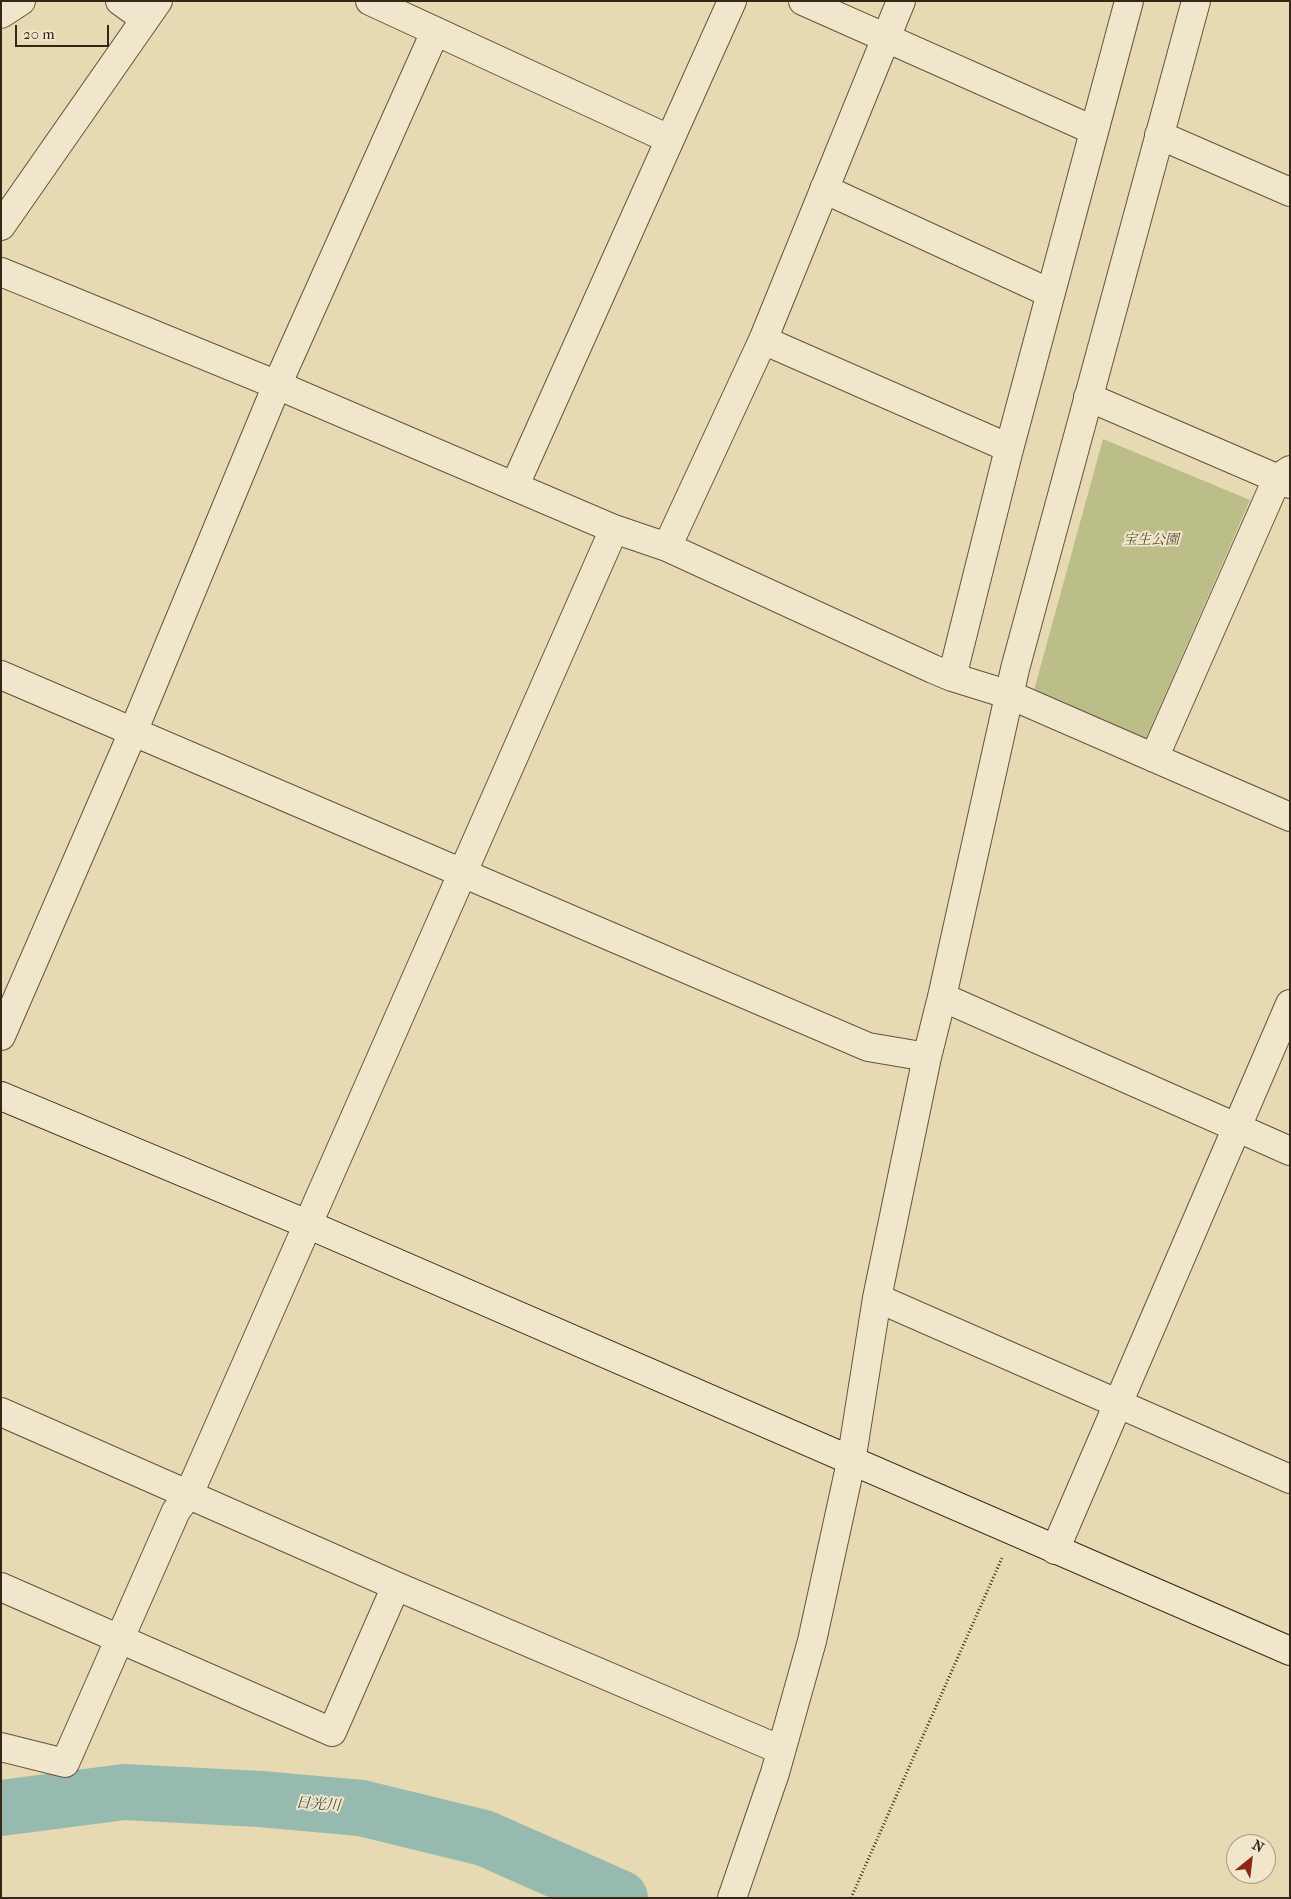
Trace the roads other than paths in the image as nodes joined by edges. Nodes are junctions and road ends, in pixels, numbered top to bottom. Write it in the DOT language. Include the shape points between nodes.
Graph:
graph roads {
  1 [pos="21,1"];
  2 [pos="120,1"];
  3 [pos="370,1"];
  4 [pos="732,1"];
  5 [pos="803,1"];
  6 [pos="901,1"];
  7 [pos="1130,1"];
  8 [pos="1196,1"];
  9 [pos="152,10"];
  10 [pos="1,14"];
  11 [pos="435,32"];
  12 [pos="886,37"];
  13 [pos="1093,130"];
  14 [pos="1159,135"];
  15 [pos="669,139"];
  16 [pos="824,189"];
  17 [pos="1289,189"];
  18 [pos="1,226"];
  19 [pos="1,272"];
  20 [pos="1050,292"];
  21 [pos="763,340"];
  22 [pos="277,385"];
  23 [pos="1088,397"];
  24 [pos="1009,448"];
  25 [pos="1285,478"];
  26 [pos="515,485"];
  27 [pos="614,529"];
  28 [pos="667,546"];
  29 [pos="1,674"];
  30 [pos="952,678"];
  31 [pos="1010,695"];
  32 [pos="133,732"];
  33 [pos="1154,758"];
  34 [pos="1290,817"];
  35 [pos="462,872"];
  36 [pos="942,998"];
  37 [pos="1290,1004"];
  38 [pos="1,1036"];
  39 [pos="927,1057"];
  40 [pos="1,1096"];
  41 [pos="1237,1127"];
  42 [pos="1290,1151"];
  43 [pos="308,1224"];
  44 [pos="877,1298"];
  45 [pos="1118,1404"];
  46 [pos="1,1412"];
  47 [pos="850,1462"];
  48 [pos="1290,1479"];
  49 [pos="189,1494"];
  50 [pos="1055,1550"];
  51 [pos="396,1586"];
  52 [pos="1,1587"];
  53 [pos="119,1639"];
  54 [pos="1290,1651"];
  55 [pos="1,1747"];
  56 [pos="781,1750"];
  57 [pos="732,1898"];
  1 -- 10 [label="street"];
  2 -- 9 [label="street"];
  3 -- 11 [label="street"];
  4 -- 15 [label="street"];
  5 -- 12 [label="street"];
  6 -- 12 [label="street"];
  7 -- 13 [label="street"];
  8 -- 14 [label="street"];
  9 -- 18 [label="street"];
  11 -- 15 [label="street"];
  11 -- 22 [label="street"];
  12 -- 13 [label="street"];
  12 -- 16 [label="street"];
  13 -- 20 [label="street"];
  14 -- 17 [label="street"];
  14 -- 23 [label="street"];
  15 -- 26 [label="street"];
  16 -- 20 [label="street"];
  16 -- 21 [label="street"];
  19 -- 22 [label="street"];
  20 -- 24 [label="street"];
  21 -- 24 [label="street"];
  21 -- 28 [label="street"];
  22 -- 26 [label="street"];
  22 -- 32 [label="street"];
  23 -- 25 [label="street"];
  23 -- 31 [label="street"];
  24 -- 30 [label="street"];
  25 -- 33 [label="street"];
  26 -- 27 [label="street"];
  27 -- 28 [label="street"];
  27 -- 35 [label="street"];
  28 -- 30 [label="street"];
  29 -- 32 [label="street"];
  30 -- 31 [label="street"];
  31 -- 33 [label="street"];
  31 -- 36 [label="street"];
  32 -- 35 [label="street"];
  32 -- 38 [label="street"];
  33 -- 34 [label="street"];
  35 -- 39 [label="street" via="868,1047"];
  35 -- 43 [label="street"];
  36 -- 39 [label="street"];
  36 -- 41 [label="street"];
  37 -- 41 [label="street"];
  39 -- 44 [label="street"];
  40 -- 43 [label="street"];
  41 -- 42 [label="street"];
  41 -- 45 [label="street"];
  43 -- 47 [label="street"];
  43 -- 49 [label="street"];
  44 -- 45 [label="street"];
  44 -- 47 [label="street"];
  45 -- 48 [label="street"];
  45 -- 50 [label="street"];
  46 -- 49 [label="street"];
  47 -- 50 [label="street"];
  47 -- 56 [label="street" via="812,1641"];
  49 -- 51 [label="street"];
  49 -- 53 [label="street" via="176,1511"];
  50 -- 54 [label="street"];
  51 -- 53 [label="street" via="332,1732"];
  51 -- 56 [label="street"];
  52 -- 53 [label="street"];
  53 -- 55 [label="street" via="65,1763"];
  56 -- 57 [label="street"];
}
